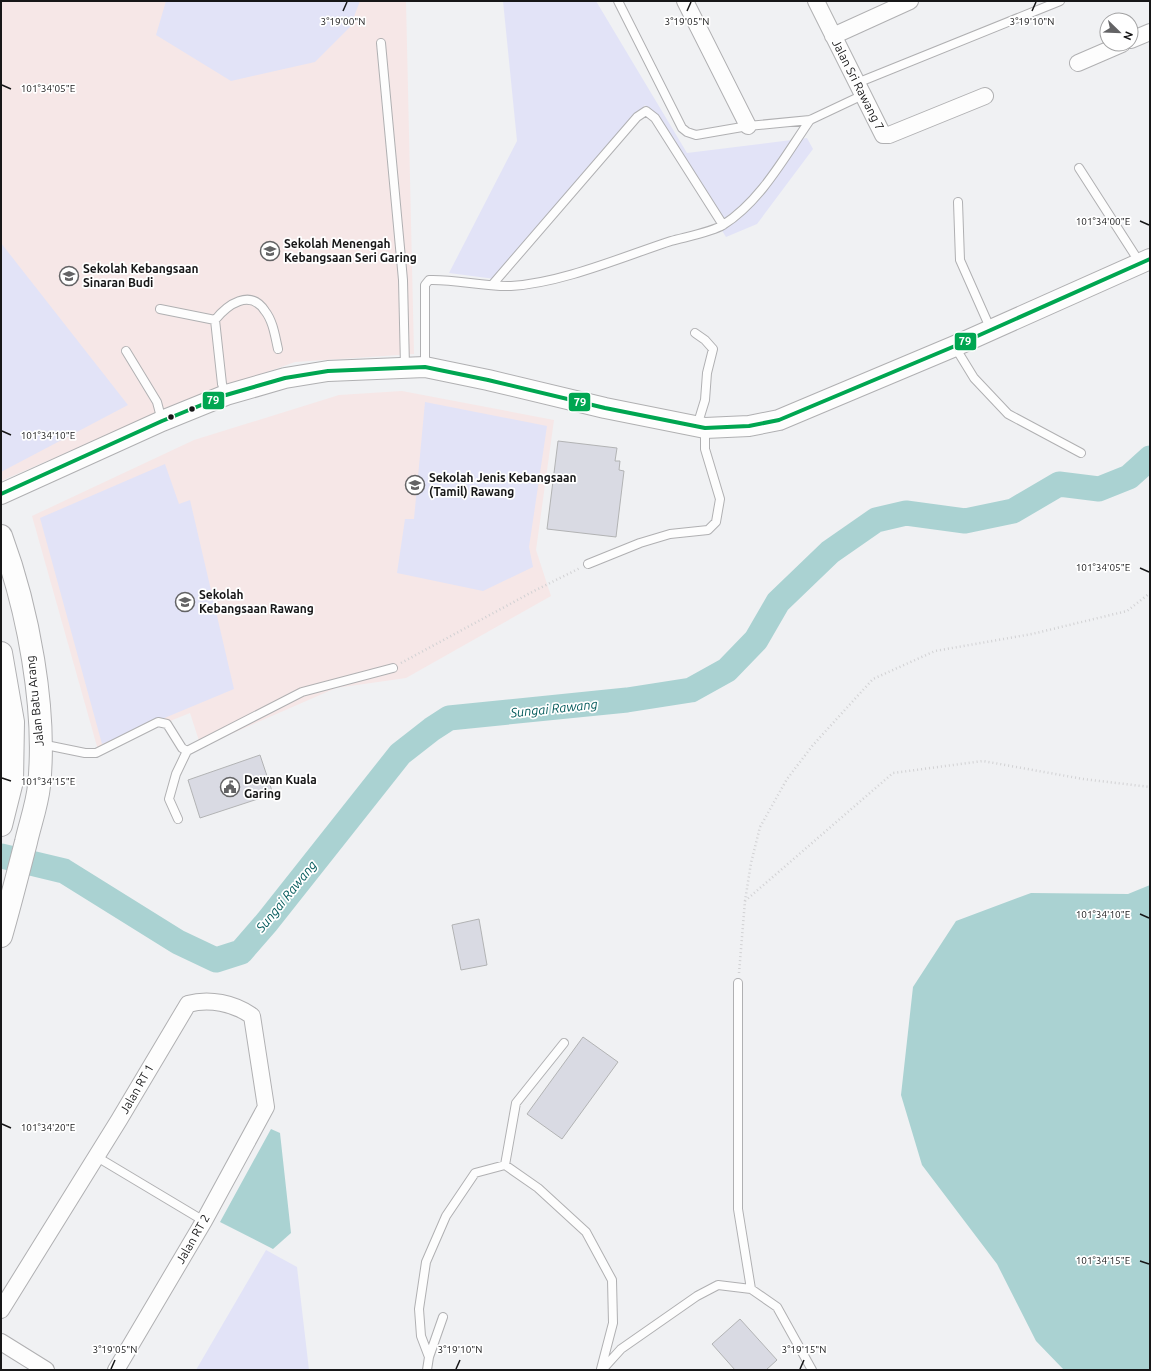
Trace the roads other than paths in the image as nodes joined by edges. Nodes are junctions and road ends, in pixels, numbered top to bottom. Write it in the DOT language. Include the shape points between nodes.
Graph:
graph roads {
  1 [pos="618,1"];
  2 [pos="816,1"];
  3 [pos="910,1"];
  4 [pos="1060,1"];
  5 [pos="690,3"];
  6 [pos="1150,32"];
  7 [pos="833,36"];
  8 [pos="1139,37"];
  9 [pos="381,42"];
  10 [pos="1103,52"];
  11 [pos="1078,63"];
  12 [pos="860,89"];
  13 [pos="985,96"];
  14 [pos="810,120"];
  15 [pos="748,126"];
  16 [pos="1079,168"];
  17 [pos="958,202"];
  18 [pos="723,225"];
  19 [pos="1145,261"];
  20 [pos="492,284"];
  21 [pos="160,309"];
  22 [pos="215,320"];
  23 [pos="991,330"];
  24 [pos="694,333"];
  25 [pos="955,346"];
  26 [pos="278,349"];
  27 [pos="126,351"];
  28 [pos="415,367"];
  29 [pos="226,395"];
  30 [pos="162,421"];
  31 [pos="701,427"];
  32 [pos="1081,453"];
  33 [pos="1,494"];
  34 [pos="1,536"];
  35 [pos="588,564"];
  36 [pos="1,653"];
  37 [pos="393,668"];
  38 [pos="42,744"];
  39 [pos="187,751"];
  40 [pos="178,819"];
  41 [pos="2,823"];
  42 [pos="1,936"];
  43 [pos="738,983"];
  44 [pos="564,1043"];
  45 [pos="266,1107"];
  46 [pos="97,1157"];
  47 [pos="505,1165"];
  48 [pos="204,1221"];
  49 [pos="751,1289"];
  50 [pos="1,1310"];
  51 [pos="443,1317"];
  52 [pos="1,1342"];
  53 [pos="429,1357"];
  54 [pos="46,1370"];
  55 [pos="116,1370"];
  56 [pos="427,1370"];
  57 [pos="601,1370"];
  58 [pos="812,1370"];
  1 -- 15 [label="lane" via="682,128 696,135"];
  2 -- 7 [label="street, Jalan Sri Rawang 7"];
  3 -- 7 [label="street"];
  4 -- 12 [label="lane"];
  5 -- 15 [label="street"];
  6 -- 8 [label="street"];
  7 -- 12 [label="street, Jalan Sri Rawang 7"];
  9 -- 28 [label="lane" via="403,280"];
  10 -- 11 [label="street"];
  12 -- 13 [label="street, Jalan Sri Rawang 7" via="883,135 889,135"];
  12 -- 14 [label="lane"];
  14 -- 15 [label="lane"];
  14 -- 18 [label="lane" via="756,195"];
  16 -- 19 [label="lane"];
  17 -- 23 [label="lane" via="960,260"];
  18 -- 20 [label="lane" via="567,275 510,286"];
  18 -- 20 [label="lane" via="655,118 646,111 637,117"];
  19 -- 23 [label="street"];
  20 -- 28 [label="lane" via="429,280 425,285"];
  21 -- 22 [label="lane"];
  22 -- 26 [label="lane" via="224,309 238,300 255,301 265,310"];
  22 -- 29 [label="lane" via="222,384"];
  23 -- 25 [label="street"];
  24 -- 31 [label="lane" via="713,349 707,373"];
  25 -- 31 [label="street" via="779,420 749,426"];
  25 -- 32 [label="lane" via="974,378 1008,414"];
  27 -- 30 [label="lane" via="157,402"];
  28 -- 29 [label="street" via="328,371 285,378"];
  28 -- 31 [label="street" via="488,380 605,408"];
  29 -- 30 [label="street"];
  30 -- 33 [label="street"];
  31 -- 35 [label="lane" via="720,499 716,522 708,530 670,534"];
  34 -- 38 [label="main road, Jalan Batu Arang" via="24,621 35,677"];
  36 -- 41 [label="main road, Jalan Batu Arang" via="13,722 12,781"];
  37 -- 39 [label="lane" via="302,692"];
  38 -- 39 [label="lane" via="96,753 158,722 166,724 182,748"];
  38 -- 42 [label="main road, Jalan Batu Arang" via="38,788"];
  39 -- 40 [label="lane" via="176,774 169,799"];
  43 -- 49 [label="lane" via="738,1209"];
  44 -- 47 [label="lane" via="516,1103"];
  45 -- 46 [label="street, Jalan RT 1" via="252,1016 240,1008 202,1000 188,1004"];
  45 -- 48 [label="street, Jalan RT 2"];
  46 -- 48 [label="lane"];
  46 -- 50 [label="street, Jalan RT 1"];
  47 -- 53 [label="lane" via="474,1173 446,1216 426,1262 419,1310 421,1336"];
  47 -- 57 [label="lane" via="538,1188 586,1232 612,1280 613,1323"];
  48 -- 55 [label="street, Jalan RT 2"];
  49 -- 57 [label="lane" via="718,1285 697,1296 621,1349"];
  49 -- 58 [label="lane" via="777,1307"];
  51 -- 53 [label="lane"];
  52 -- 54 [label="street"];
  53 -- 56 [label="lane"];
}
